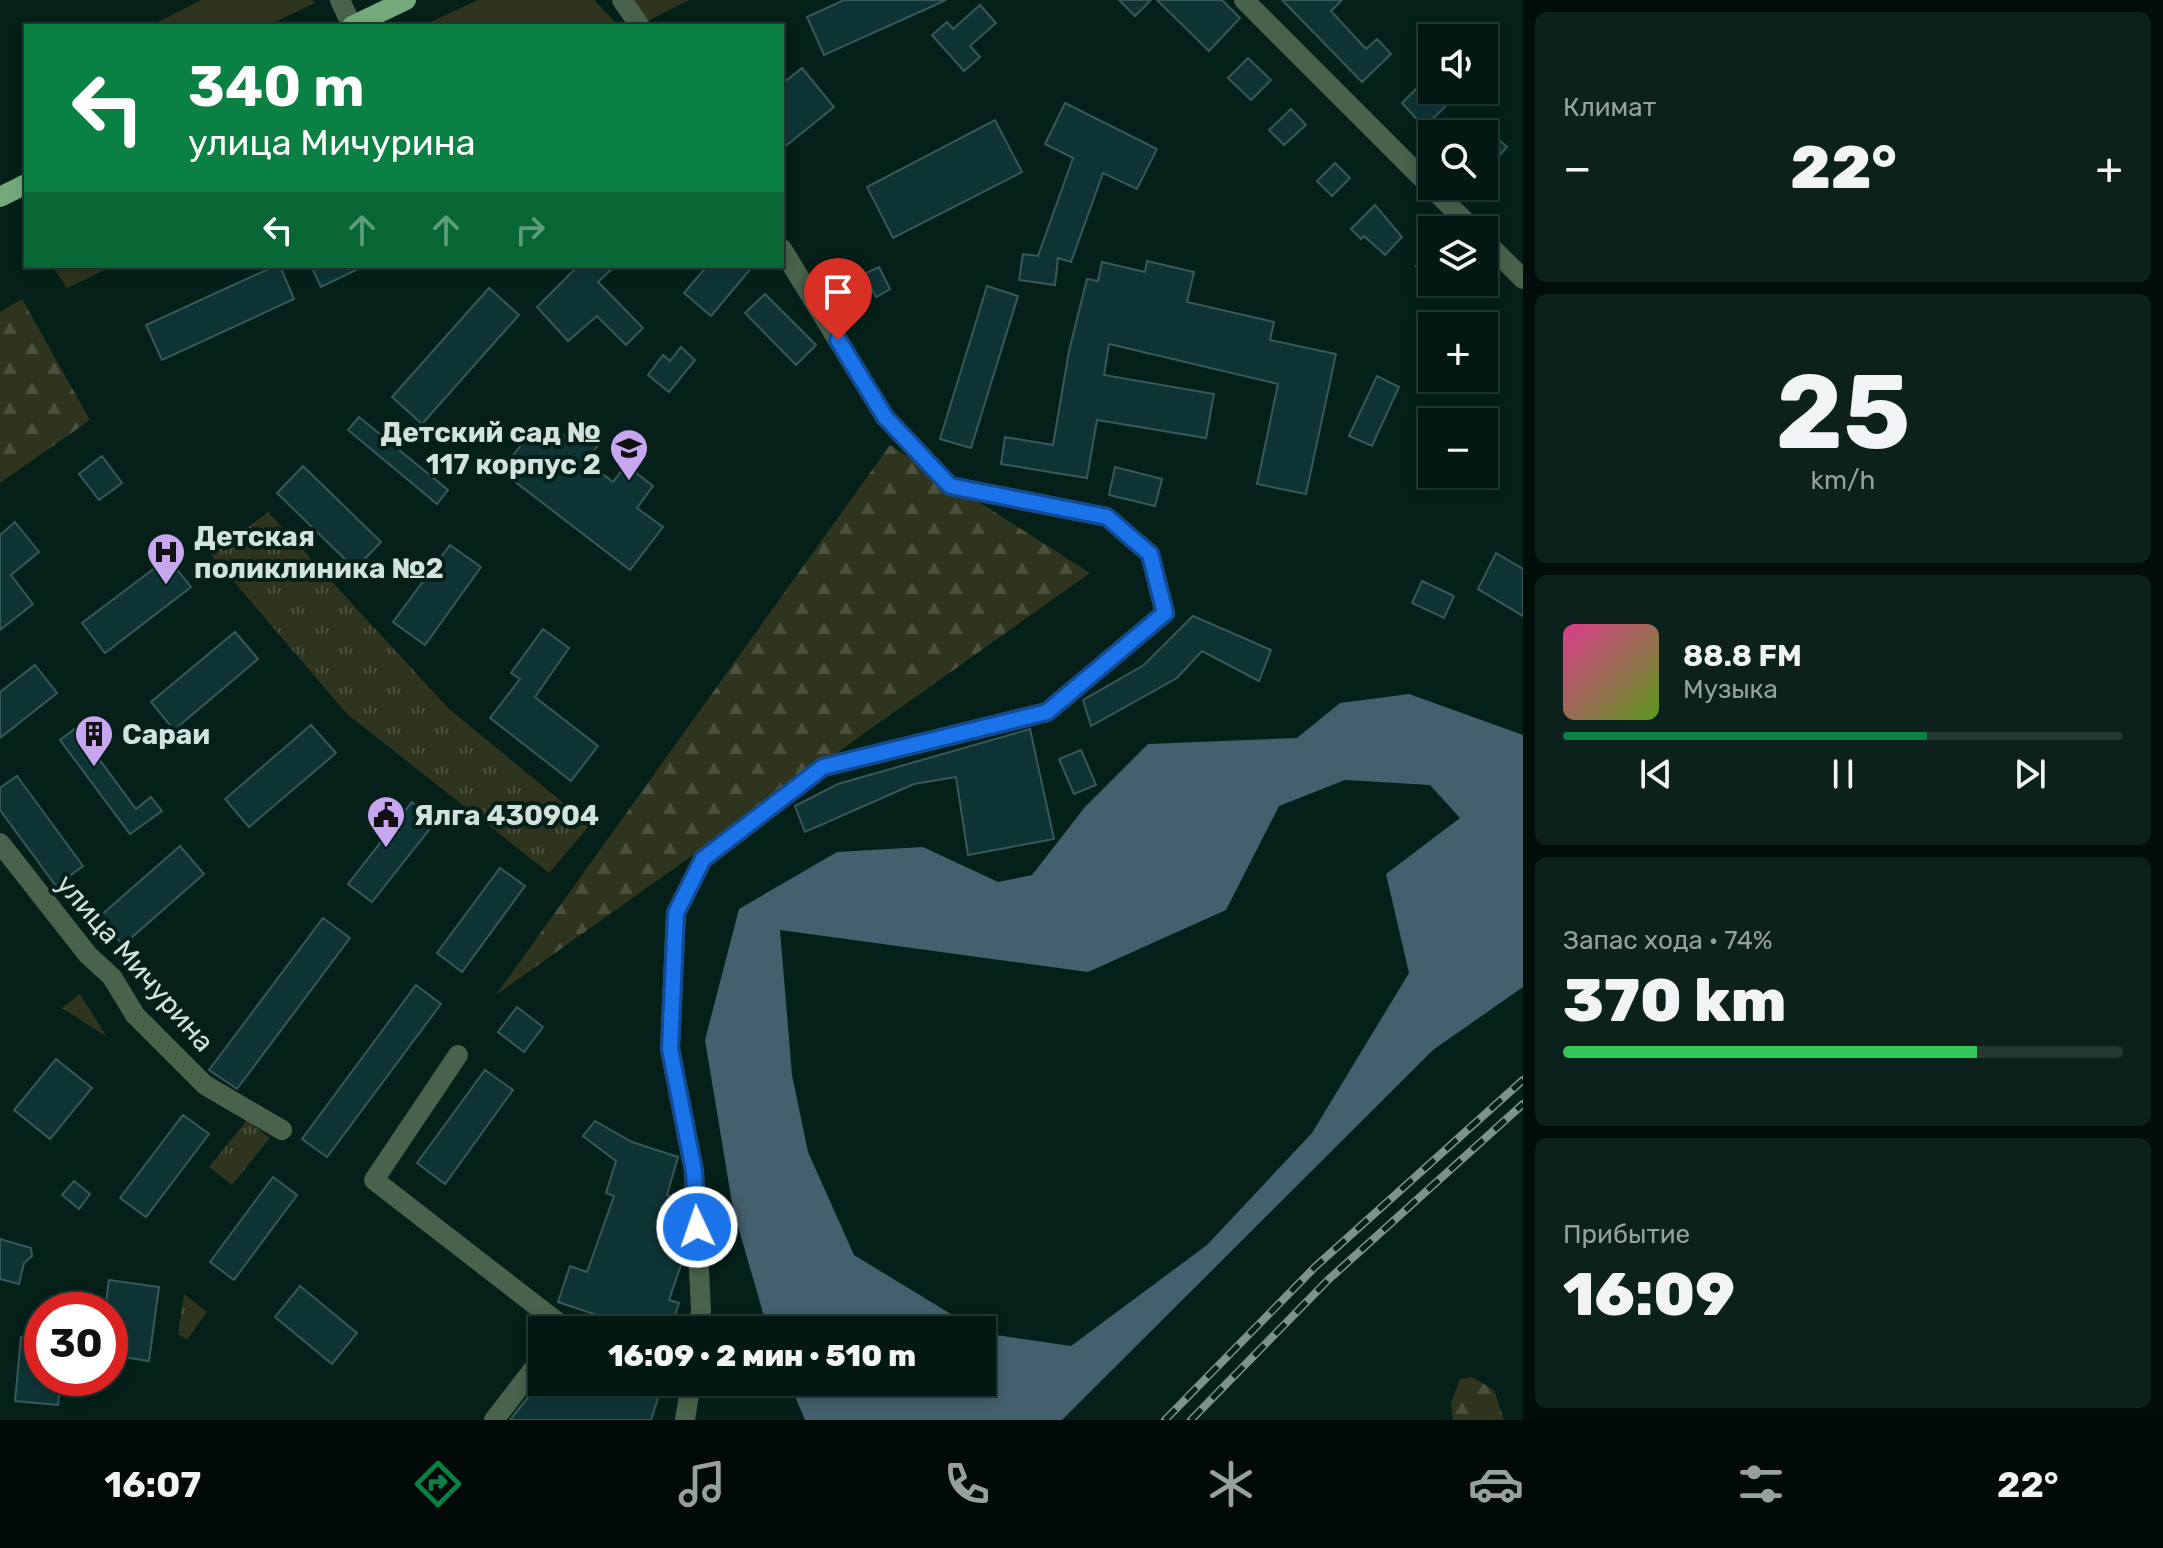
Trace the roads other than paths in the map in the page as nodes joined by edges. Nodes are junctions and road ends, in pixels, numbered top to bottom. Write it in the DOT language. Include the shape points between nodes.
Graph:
graph roads {
  1 [pos="340,0"];
  2 [pos="406,0"];
  3 [pos="622,0"];
  4 [pos="1244,0"];
  5 [pos="351,24"];
  6 [pos="356,24"];
  7 [pos="639,24"];
  8 [pos="24,185"];
  9 [pos="0,197"];
  10 [pos="1460,216"];
  11 [pos="784,252"];
  12 [pos="1498,254"];
  13 [pos="1523,279"];
  14 [pos="0,843"];
  15 [pos="458,1055"];
  16 [pos="282,1130"];
  17 [pos="550,1316"];
  18 [pos="700,1316"];
  19 [pos="528,1376"];
  20 [pos="689,1396"];
  21 [pos="494,1420"];
  22 [pos="685,1420"];
  1 -- 5 [label="street"];
  2 -- 6 [label="main road"];
  3 -- 7 [label="street"];
  4 -- 10 [label="street"];
  8 -- 9 [label="main road"];
  11 -- 18 [label="street" via="885,417 950,486 1107,517 1150,554 1165,613 1047,712 823,767 703,859 676,913 670,1049 694,1171"];
  12 -- 13 [label="street"];
  14 -- 16 [label="street, улица Мичурина" via="88,955 112,977 135,1015 205,1085"];
  15 -- 17 [label="street" via="374,1180"];
  19 -- 21 [label="street"];
  20 -- 22 [label="street"];
}
